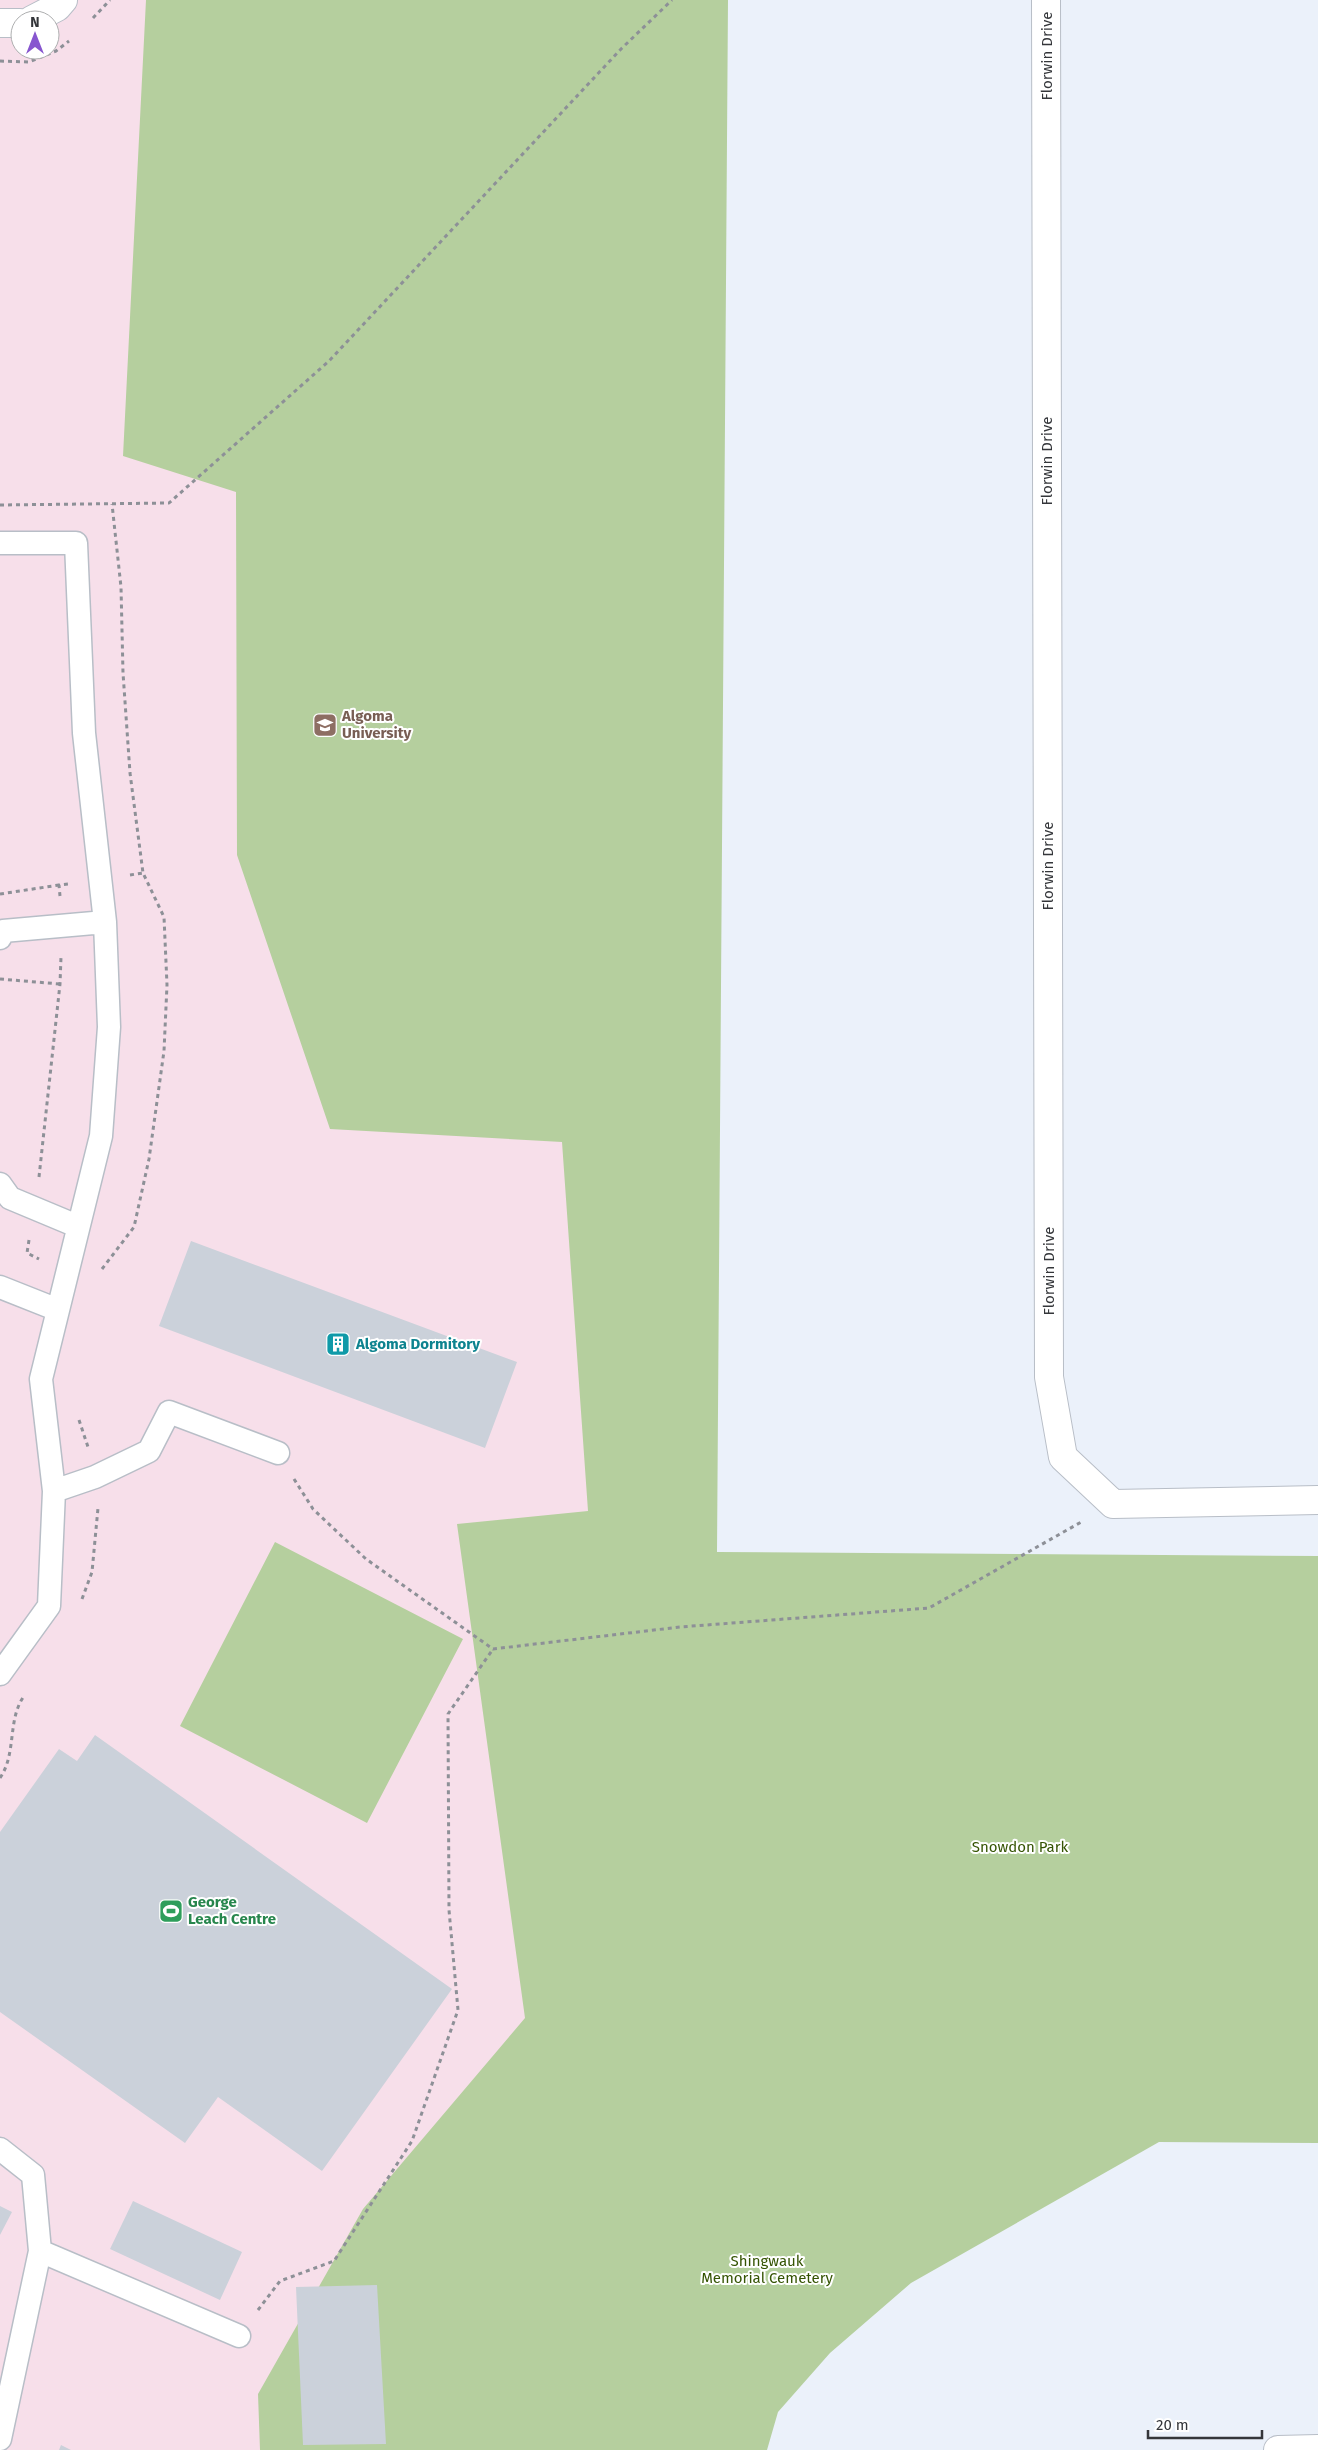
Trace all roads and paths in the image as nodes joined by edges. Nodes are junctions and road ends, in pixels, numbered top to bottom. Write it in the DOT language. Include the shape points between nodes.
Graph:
graph roads {
  1 [pos="63,0"];
  2 [pos="672,0"];
  3 [pos="1046,0"];
  4 [pos="51,10"];
  5 [pos="0,505"];
  6 [pos="0,543"];
  7 [pos="143,873"];
  8 [pos="101,880"];
  9 [pos="59,885"];
  10 [pos="0,894"];
  11 [pos="106,922"];
  12 [pos="61,926"];
  13 [pos="0,938"];
  14 [pos="0,979"];
  15 [pos="60,984"];
  16 [pos="0,1184"];
  17 [pos="35,1208"];
  18 [pos="77,1226"];
  19 [pos="67,1272"];
  20 [pos="0,1287"];
  21 [pos="58,1310"];
  22 [pos="278,1453"];
  23 [pos="54,1490"];
  24 [pos="1318,1500"];
  25 [pos="1113,1504"];
  26 [pos="493,1649"];
  27 [pos="0,1674"];
  28 [pos="0,2149"];
  29 [pos="40,2251"];
  30 [pos="239,2336"];
  31 [pos="0,2439"];
  32 [pos="1318,2449"];
  33 [pos="1278,2450"];
  1 -- 4 [label="street"];
  2 -- 5 [label="path" via="621,49 330,362 169,504"];
  3 -- 25 [label="street, Florwin Drive" via="1049,1377 1063,1457"];
  6 -- 8 [label="lane" via="76,543 84,733"];
  7 -- 8 [label="path"];
  8 -- 9 [label="path"];
  8 -- 11 [label="lane"];
  9 -- 10 [label="path"];
  9 -- 12 [label="path"];
  11 -- 12 [label="lane"];
  11 -- 18 [label="lane" via="109,1027 101,1136"];
  12 -- 13 [label="lane" via="4,931"];
  12 -- 15 [label="path"];
  14 -- 15 [label="path"];
  15 -- 17 [label="path"];
  16 -- 17 [label="lane" via="10,1198"];
  17 -- 18 [label="lane"];
  17 -- 19 [label="path" via="27,1253"];
  18 -- 19 [label="lane"];
  19 -- 21 [label="lane"];
  20 -- 21 [label="lane"];
  21 -- 23 [label="lane" via="40,1379"];
  22 -- 23 [label="lane" via="169,1412 149,1451 95,1477"];
  22 -- 26 [label="path" via="313,1509 366,1559"];
  23 -- 27 [label="lane" via="49,1606"];
  24 -- 25 [label="street"];
  25 -- 26 [label="path" via="929,1608 680,1627"];
  26 -- 30 [label="path" via="448,1714 449,1910 458,2010 412,2141 334,2260 280,2281"];
  28 -- 29 [label="lane" via="33,2175"];
  29 -- 30 [label="lane"];
  29 -- 31 [label="lane"];
  32 -- 33 [label="street"];
}
